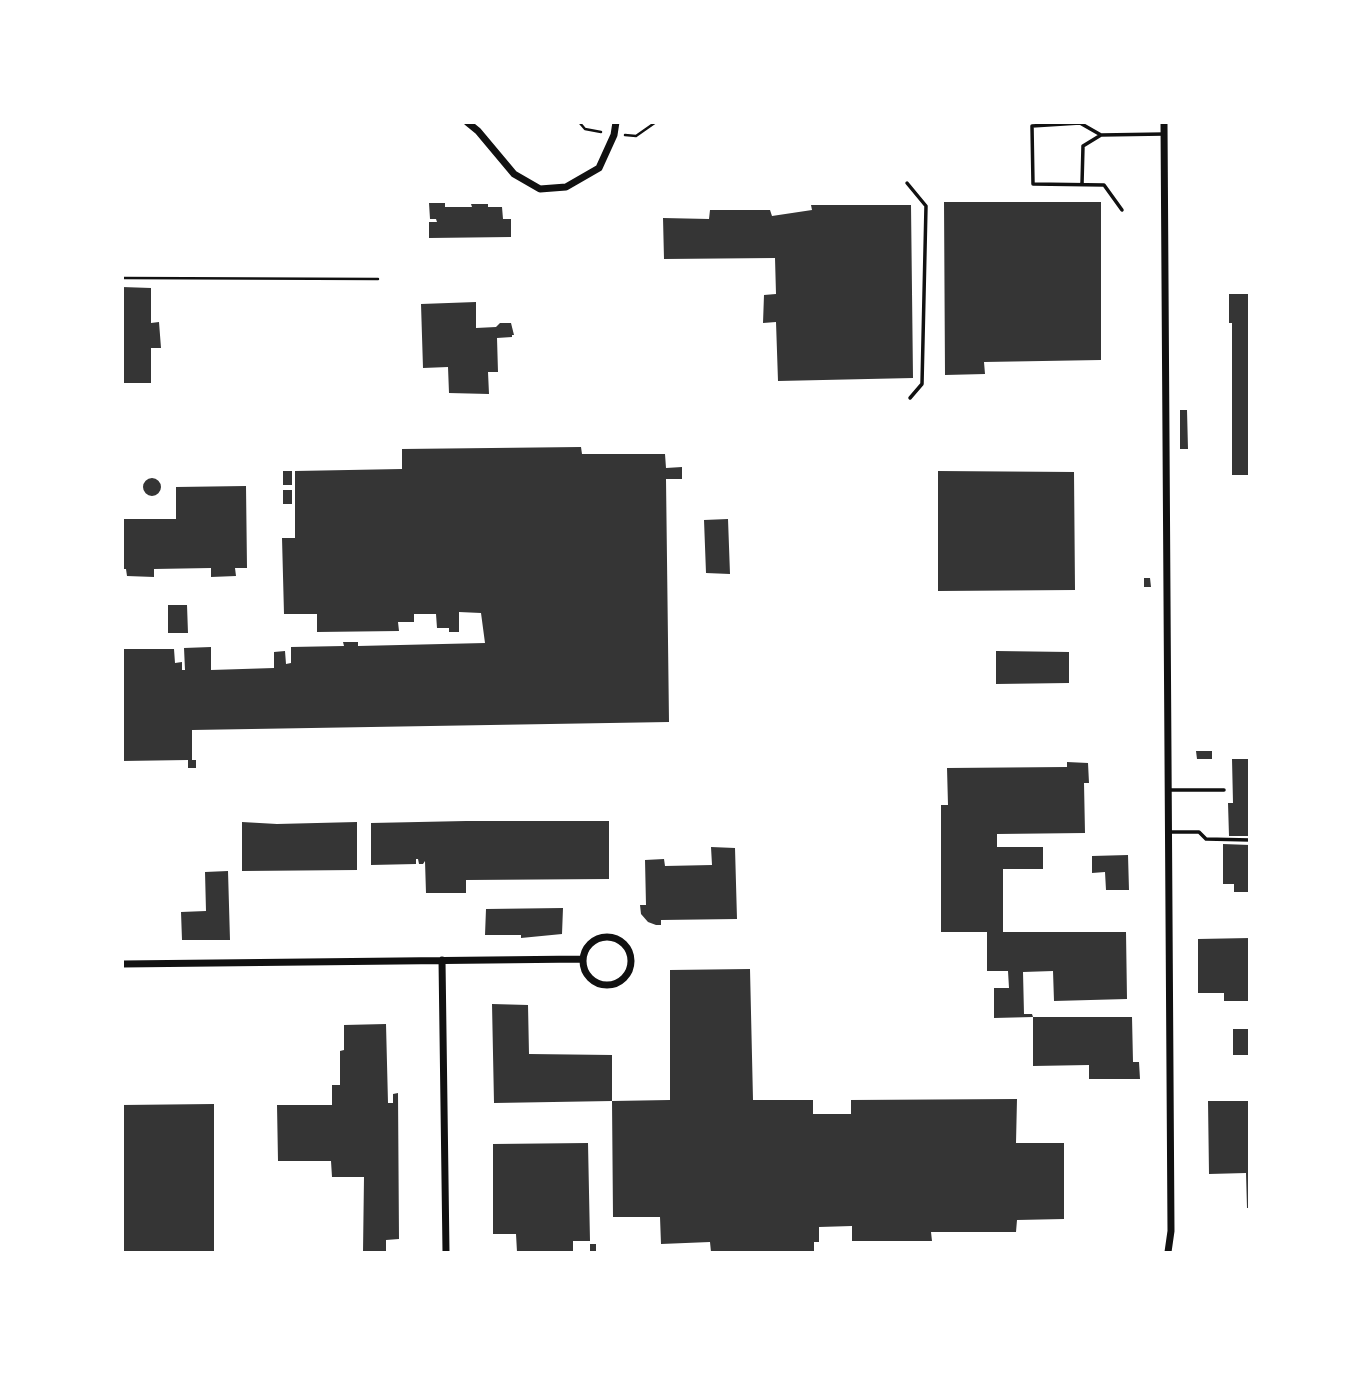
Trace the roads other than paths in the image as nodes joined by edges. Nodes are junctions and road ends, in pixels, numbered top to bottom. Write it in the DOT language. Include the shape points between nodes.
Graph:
graph roads {
  1 [pos="467,122"];
  2 [pos="616,122"];
  3 [pos="1164,122"];
  4 [pos="1164,134"];
  5 [pos="1101,135"];
  6 [pos="906,183"];
  7 [pos="1082,184"];
  8 [pos="1122,210"];
  9 [pos="910,398"];
  10 [pos="1168,790"];
  11 [pos="1224,790"];
  12 [pos="1168,832"];
  13 [pos="1250,840"];
  14 [pos="442,960"];
  15 [pos="582,960"];
  16 [pos="122,964"];
  17 [pos="446,1252"];
  18 [pos="1168,1252"];
  1 -- 2 [label="street" via="514,174 540,189 566,187 599,168"];
  3 -- 4 [label="street"];
  4 -- 5 [label="lane"];
  4 -- 10 [label="street"];
  5 -- 7 [label="lane" via="1083,146"];
  5 -- 7 [label="lane" via="1080,123 1032,126 1033,184"];
  6 -- 9 [label="lane" via="926,206 922,384"];
  7 -- 8 [label="lane" via="1104,185"];
  10 -- 11 [label="lane"];
  10 -- 12 [label="street"];
  12 -- 13 [label="lane"];
  12 -- 18 [label="street"];
  14 -- 15 [label="street"];
  14 -- 16 [label="street"];
  14 -- 17 [label="street"];
  15 -- 15 [label="street" via="585,973 595,983 609,986 622,982 631,970 625,943 612,937 598,938 587,946"];
}
